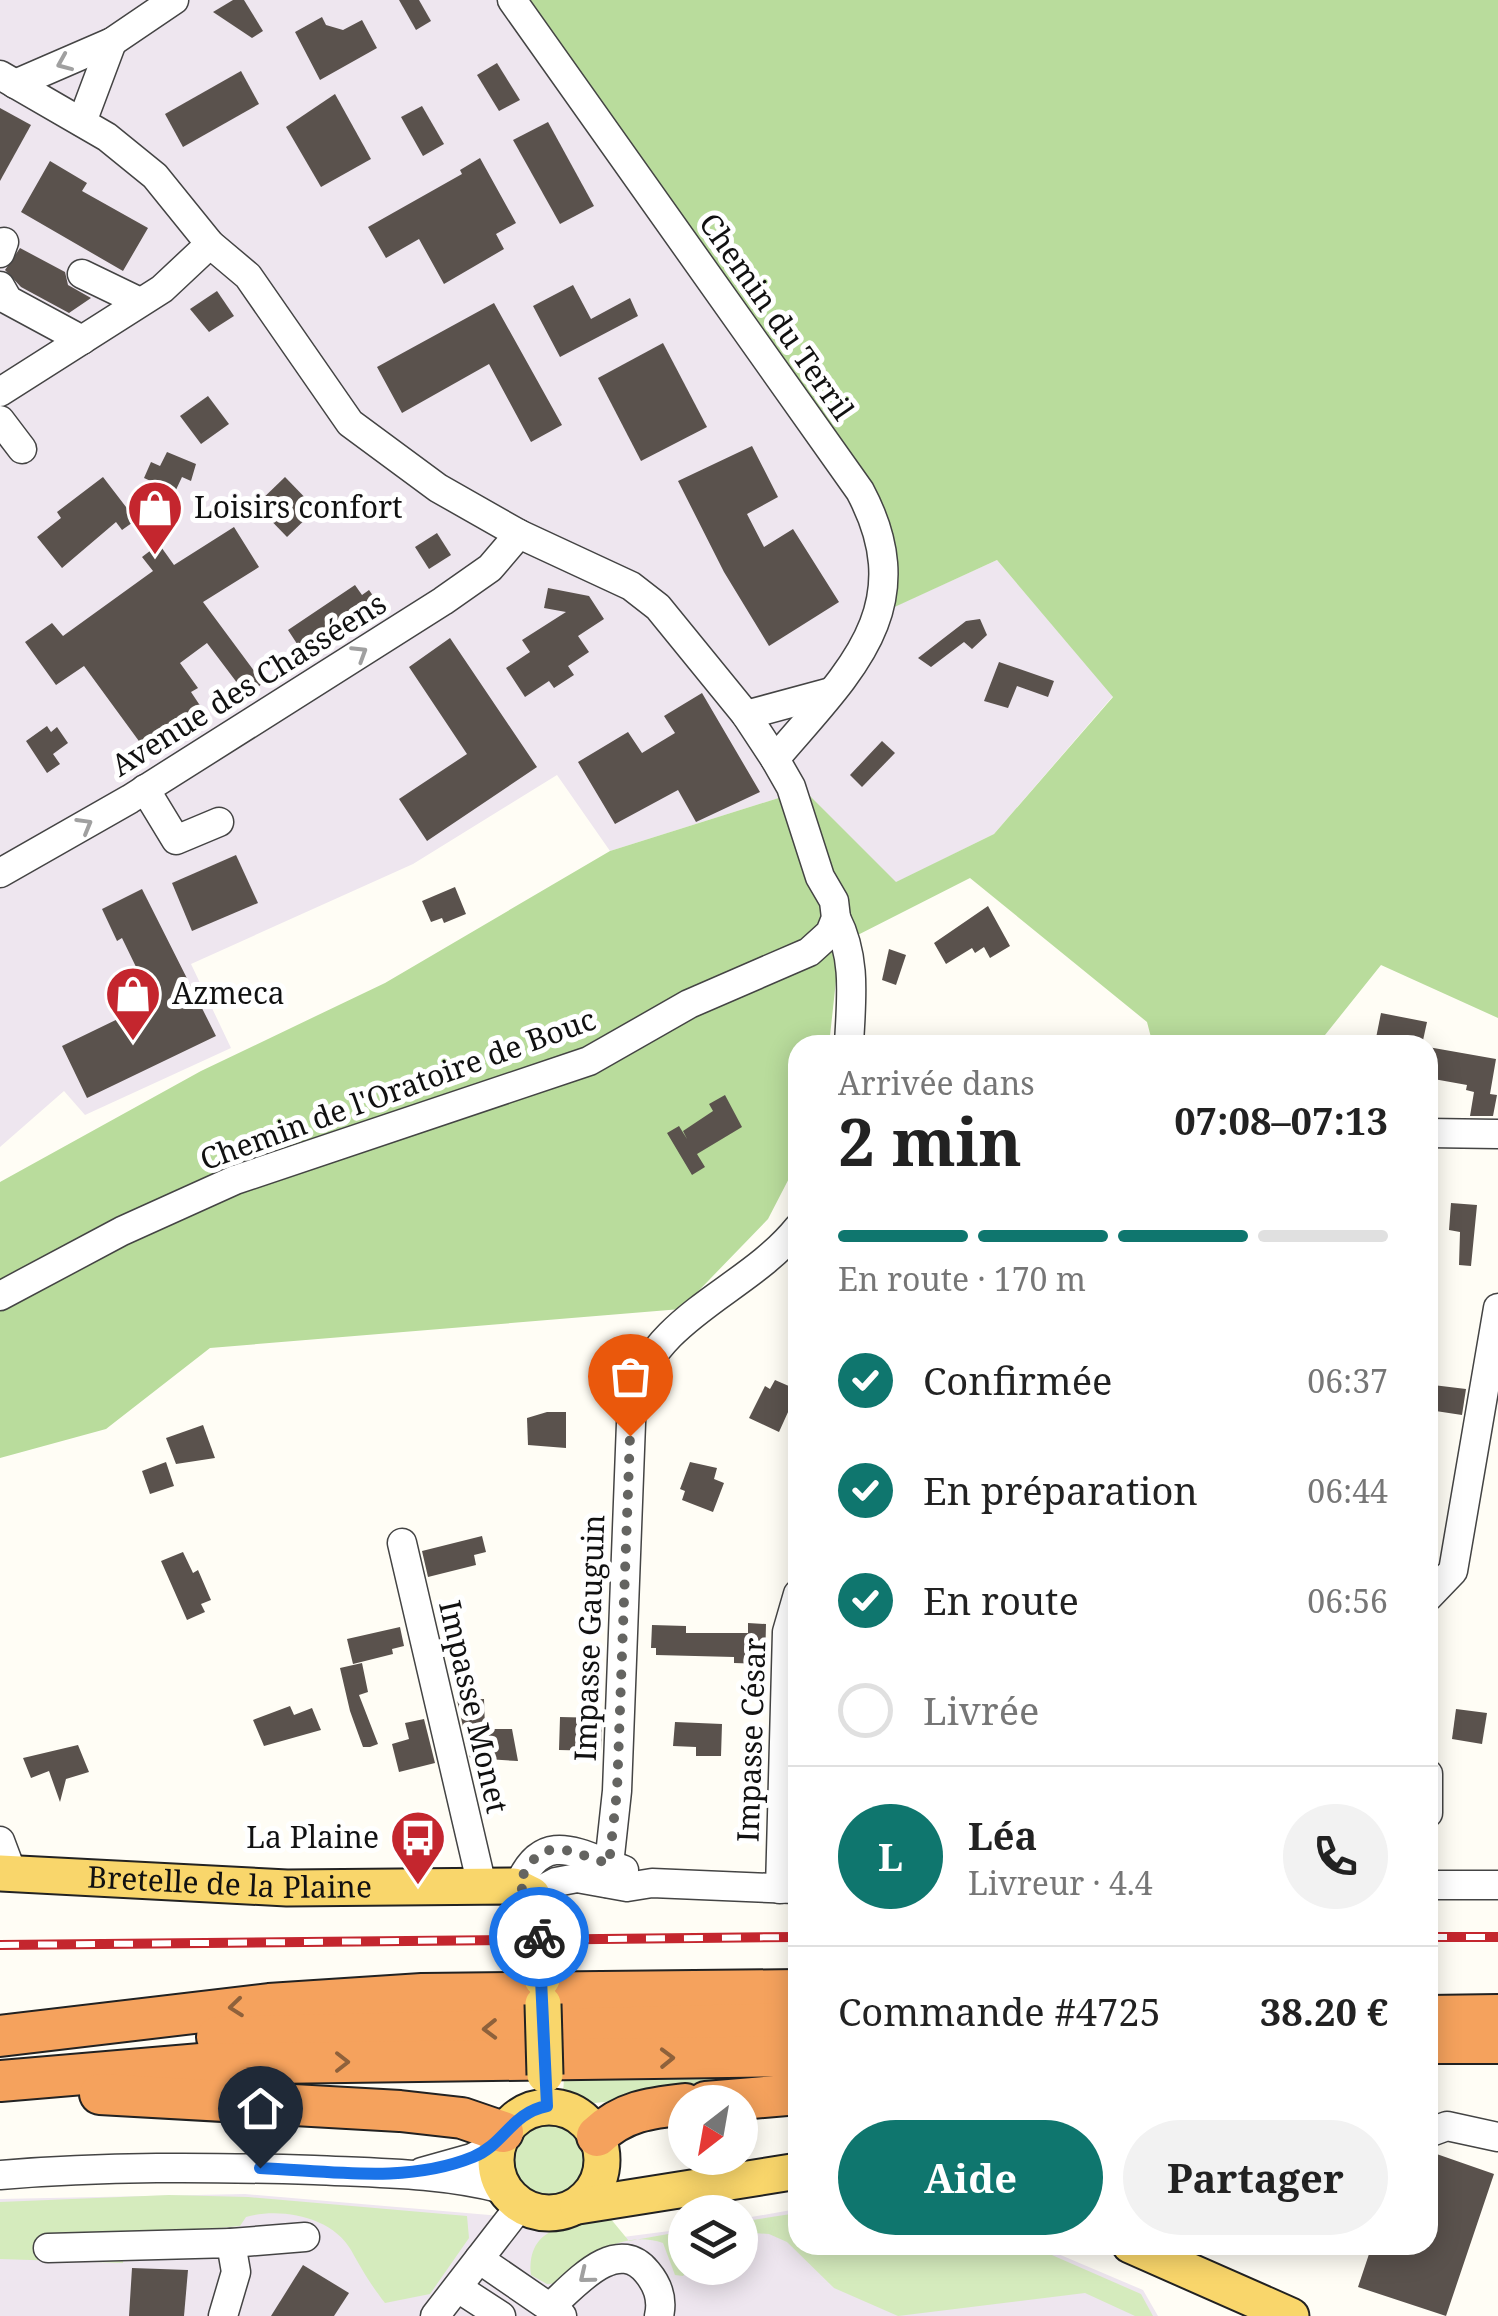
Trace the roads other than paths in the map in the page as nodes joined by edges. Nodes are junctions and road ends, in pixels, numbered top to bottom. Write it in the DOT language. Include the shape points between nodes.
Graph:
graph roads {
  1 [pos="174,0"];
  2 [pos="512,0"];
  3 [pos="112,42"];
  4 [pos="8,80"];
  5 [pos="82,122"];
  6 [pos="210,244"];
  7 [pos="82,274"];
  8 [pos="0,286"];
  9 [pos="140,302"];
  10 [pos="82,340"];
  11 [pos="0,392"];
  12 [pos="0,420"];
  13 [pos="22,450"];
  14 [pos="519,534"];
  15 [pos="831,692"];
  16 [pos="746,715"];
  17 [pos="775,760"];
  18 [pos="145,789"];
  19 [pos="218,822"];
  20 [pos="0,873"];
  21 [pos="836,918"];
  22 [pos="849,1035"];
  23 [pos="1438,1133"];
  24 [pos="1498,1134"];
  25 [pos="788,1236"];
  26 [pos="0,1296"];
  27 [pos="1498,1308"];
  28 [pos="402,1543"];
  29 [pos="1438,1587"];
  30 [pos="788,1629"];
  31 [pos="788,1760"];
  32 [pos="4,1862"];
  33 [pos="608,1874"];
  34 [pos="1498,1884"];
  35 [pos="1438,1885"];
  36 [pos="482,1886"];
  37 [pos="788,1889"];
  38 [pos="529,1898"];
  39 [pos="788,1990"];
  40 [pos="543,1992"];
  41 [pos="1498,2015"];
  42 [pos="788,2023"];
  43 [pos="1438,2028"];
  44 [pos="1438,2030"];
  45 [pos="0,2036"];
  46 [pos="1498,2044"];
  47 [pos="0,2051"];
  48 [pos="788,2056"];
  49 [pos="0,2082"];
  50 [pos="546,2091"];
  51 [pos="788,2095"];
  52 [pos="758,2097"];
  53 [pos="0,2099"];
  54 [pos="668,2106"];
  55 [pos="1438,2129"];
  56 [pos="500,2138"];
  57 [pos="1498,2138"];
  58 [pos="600,2145"];
  59 [pos="788,2172"];
  60 [pos="416,2174"];
  61 [pos="0,2175"];
  62 [pos="661,2192"];
  63 [pos="512,2197"];
  64 [pos="578,2206"];
  65 [pos="305,2237"];
  66 [pos="231,2243"];
  67 [pos="48,2248"];
  68 [pos="1153,2255"];
  69 [pos="479,2259"];
  70 [pos="458,2288"];
  71 [pos="556,2312"];
  72 [pos="223,2316"];
  73 [pos="436,2316"];
  74 [pos="501,2316"];
  75 [pos="659,2316"];
  76 [pos="1292,2316"];
  1 -- 3 [label="street"];
  2 -- 15 [label="street, Chemin du Terril" via="878,524 887,570 879,606 850,674"];
  3 -- 4 [label="street, one-way"];
  3 -- 5 [label="street"];
  4 -- 5 [label="street"];
  5 -- 6 [label="street" via="156,176"];
  6 -- 9 [label="street"];
  6 -- 14 [label="street" via="248,276 350,423 403,466"];
  7 -- 9 [label="street"];
  8 -- 10 [label="street" via="8,300"];
  9 -- 10 [label="street"];
  10 -- 11 [label="street"];
  12 -- 13 [label="street"];
  14 -- 16 [label="street" via="644,596"];
  18 -- 14 [label="street, Avenue des Chasséens, one-way" via="443,601 490,568"];
  15 -- 16 [label="street"];
  15 -- 17 [label="street, Chemin du Terril"];
  16 -- 17 [label="street"];
  17 -- 21 [label="street"];
  18 -- 19 [label="street" via="176,840"];
  20 -- 18 [label="street, Avenue des Chasséens, one-way"];
  21 -- 22 [label="street" via="852,966"];
  21 -- 26 [label="street, Chemin de l'Oratoire de Bouc" via="830,934 809,952 689,1004 589,1061 236,1180"];
  23 -- 24 [label="street"];
  25 -- 33 [label="street, Impasse Gauguin" via="666,1337 639,1374 632,1397"];
  27 -- 29 [label="street" via="1453,1571"];
  28 -- 36 [label="street, Impasse Monet"];
  30 -- 31 [label="street, Impasse César"];
  32 -- 36 [label="main road, Bretelle de la Plaine" via="287,1888"];
  33 -- 37 [label="street" via="627,1887"];
  33 -- 38 [label="street" via="563,1849 546,1850 530,1861"];
  34 -- 35 [label="street"];
  36 -- 38 [label="main road, Bretelle de la Plaine"];
  38 -- 40 [label="main road, bridge"];
  39 -- 40 [label="highway"];
  40 -- 45 [label="highway, one-way" via="268,2004"];
  40 -- 50 [label="main road, bridge"];
  41 -- 43 [label="highway"];
  42 -- 47 [label="highway, one-way" via="350,2031"];
  44 -- 46 [label="highway"];
  49 -- 48 [label="highway, one-way" via="200,2064"];
  50 -- 56 [label="main road"];
  50 -- 58 [label="main road" via="584,2120"];
  51 -- 52 [label="highway"];
  53 -- 56 [label="highway" via="126,2094 283,2102 462,2118"];
  54 -- 58 [label="highway" via="636,2110"];
  55 -- 57 [label="street"];
  56 -- 60 [label="street" via="472,2158"];
  56 -- 63 [label="main road" via="496,2167"];
  58 -- 62 [label="main road" via="614,2171"];
  58 -- 64 [label="main road" via="601,2174"];
  59 -- 62 [label="main road"];
  60 -- 61 [label="street" via="117,2166"];
  60 -- 63 [label="street"];
  62 -- 64 [label="main road"];
  63 -- 64 [label="main road" via="538,2213"];
  63 -- 69 [label="street"];
  65 -- 66 [label="street"];
  66 -- 67 [label="street"];
  66 -- 72 [label="street" via="236,2272"];
  68 -- 76 [label="main road"];
  69 -- 70 [label="street"];
  69 -- 71 [label="street"];
  70 -- 73 [label="street"];
  70 -- 74 [label="street"];
  75 -- 71 [label="street, one-way" via="652,2277 626,2259 593,2269"];
}
